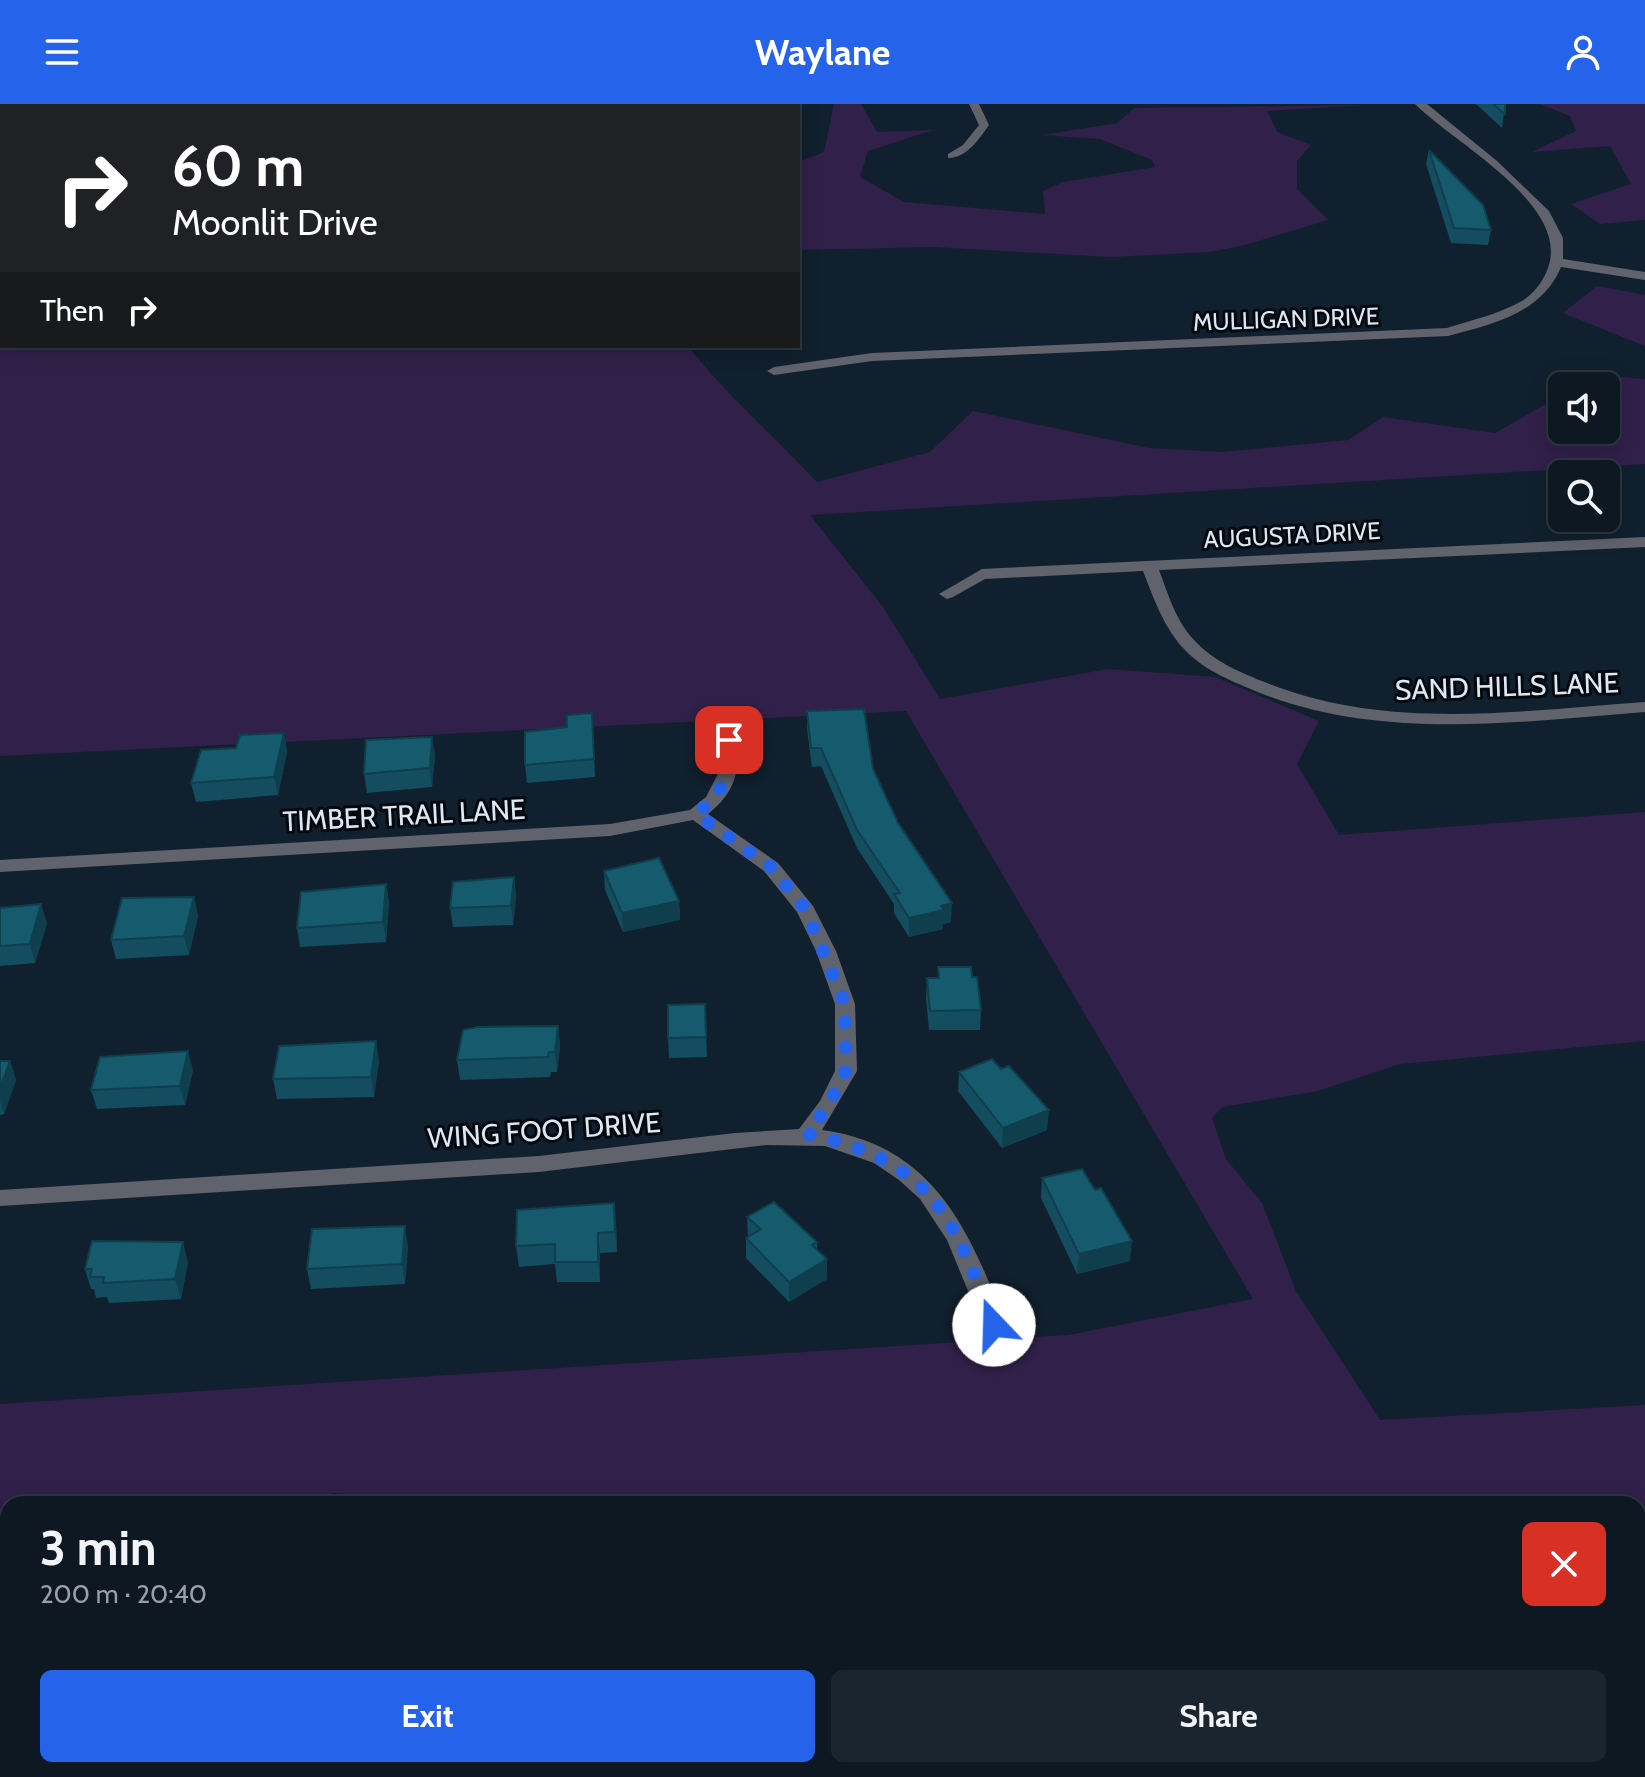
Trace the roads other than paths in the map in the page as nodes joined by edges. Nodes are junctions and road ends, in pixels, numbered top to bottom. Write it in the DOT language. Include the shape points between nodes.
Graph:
graph roads {
  1 [pos="974,104"];
  2 [pos="1420,104"];
  3 [pos="952,156"];
  4 [pos="1556,262"];
  5 [pos="1645,276"];
  6 [pos="774,371"];
  7 [pos="1645,542"];
  8 [pos="1149,566"];
  9 [pos="947,594"];
  10 [pos="1645,707"];
  11 [pos="727,713"];
  12 [pos="696,814"];
  13 [pos="0,866"];
  14 [pos="807,1134"];
  15 [pos="0,1198"];
  16 [pos="994,1325"];
  1 -- 3 [label="lane" via="984,125"];
  2 -- 4 [label="street" via="1542,211 1554,229"];
  4 -- 5 [label="street"];
  4 -- 6 [label="street, MULLIGAN DRIVE" via="1552,278 1531,301 1448,332 872,357"];
  7 -- 8 [label="street, AUGUSTA DRIVE"];
  8 -- 9 [label="street, AUGUSTA DRIVE" via="982,574"];
  8 -- 10 [label="street, SAND HILLS LANE" via="1170,617 1191,647 1283,699 1346,714 1428,721"];
  11 -- 12 [label="street" via="731,766 714,800"];
  12 -- 13 [label="street, TIMBER TRAIL LANE" via="610,830"];
  12 -- 14 [label="street" via="771,867 806,910 845,1004 846,1071"];
  14 -- 15 [label="street, WING FOOT DRIVE" via="616,1157"];
  14 -- 16 [label="street, WING FOOT DRIVE" via="882,1158 940,1204 968,1256"];
}
